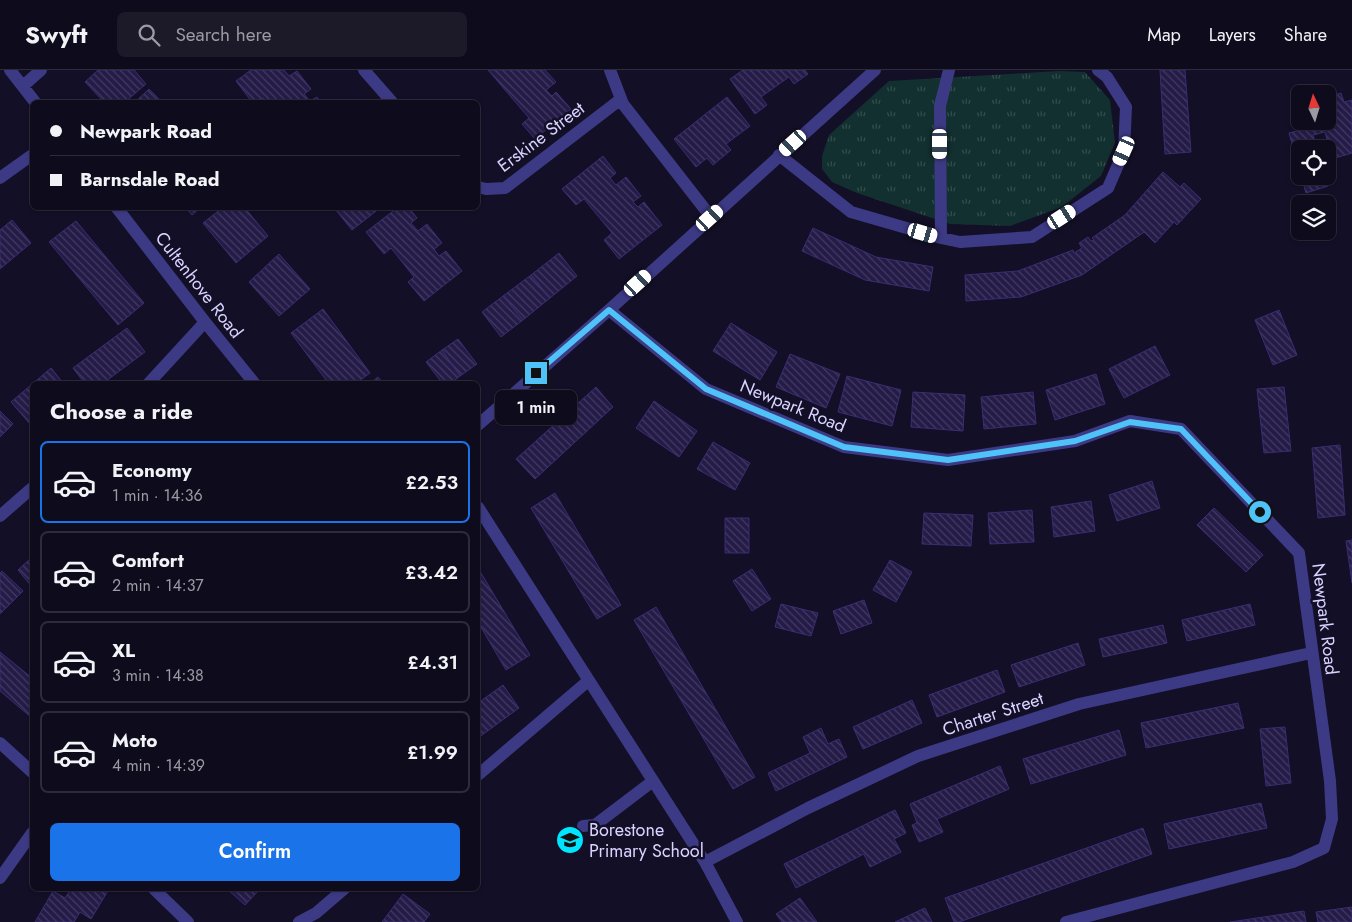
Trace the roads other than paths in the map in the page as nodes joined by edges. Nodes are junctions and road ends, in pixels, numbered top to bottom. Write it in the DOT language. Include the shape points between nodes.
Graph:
graph roads {
  1 [pos="10,70"];
  2 [pos="41,70"];
  3 [pos="364,70"];
  4 [pos="610,70"];
  5 [pos="875,70"];
  6 [pos="949,70"];
  7 [pos="1098,70"];
  8 [pos="23,86"];
  9 [pos="621,99"];
  10 [pos="34,100"];
  11 [pos="390,100"];
  12 [pos="779,155"];
  13 [pos="30,156"];
  14 [pos="0,178"];
  15 [pos="480,188"];
  16 [pos="119,210"];
  17 [pos="710,218"];
  18 [pos="941,238"];
  19 [pos="609,310"];
  20 [pos="205,322"];
  21 [pos="151,381"];
  22 [pos="253,381"];
  23 [pos="480,422"];
  24 [pos="30,490"];
  25 [pos="480,510"];
  26 [pos="0,516"];
  27 [pos="1311,653"];
  28 [pos="588,681"];
  29 [pos="0,743"];
  30 [pos="30,770"];
  31 [pos="480,773"];
  32 [pos="653,781"];
  33 [pos="583,826"];
  34 [pos="30,836"];
  35 [pos="705,862"];
  36 [pos="0,878"];
  37 [pos="156,891"];
  38 [pos="342,891"];
  39 [pos="1080,920"];
  40 [pos="188,922"];
  41 [pos="299,922"];
  42 [pos="737,922"];
  43 [pos="1066,922"];
  1 -- 8 [label="street"];
  2 -- 8 [label="street"];
  3 -- 11 [label="street"];
  4 -- 9 [label="street"];
  5 -- 12 [label="street"];
  6 -- 18 [label="street" via="940,106"];
  7 -- 18 [label="street" via="1107,76 1126,107 1124,151 1108,188 1032,237 960,242"];
  8 -- 10 [label="street"];
  9 -- 15 [label="street, Erskine Street" via="505,188"];
  9 -- 17 [label="street"];
  12 -- 17 [label="street"];
  12 -- 18 [label="street" via="851,212"];
  13 -- 14 [label="street"];
  16 -- 20 [label="street, Cultenhove Road"];
  17 -- 19 [label="street"];
  19 -- 23 [label="street"];
  19 -- 27 [label="street, Newpark Road" via="706,389 844,447 948,460 1075,441 1130,422 1181,429 1299,553"];
  20 -- 21 [label="street"];
  20 -- 22 [label="street, Cultenhove Road"];
  24 -- 26 [label="street"];
  25 -- 28 [label="street"];
  27 -- 35 [label="street, Charter Street" via="1079,704 918,756"];
  27 -- 39 [label="street, Newpark Road" via="1332,819 1324,848 1293,862"];
  28 -- 31 [label="street"];
  28 -- 32 [label="street"];
  29 -- 30 [label="street"];
  32 -- 33 [label="street" via="595,825"];
  32 -- 35 [label="street"];
  34 -- 36 [label="street"];
  35 -- 42 [label="street"];
  37 -- 40 [label="street"];
  38 -- 41 [label="street" via="316,913"];
  39 -- 43 [label="street, Newpark Road"];
}
